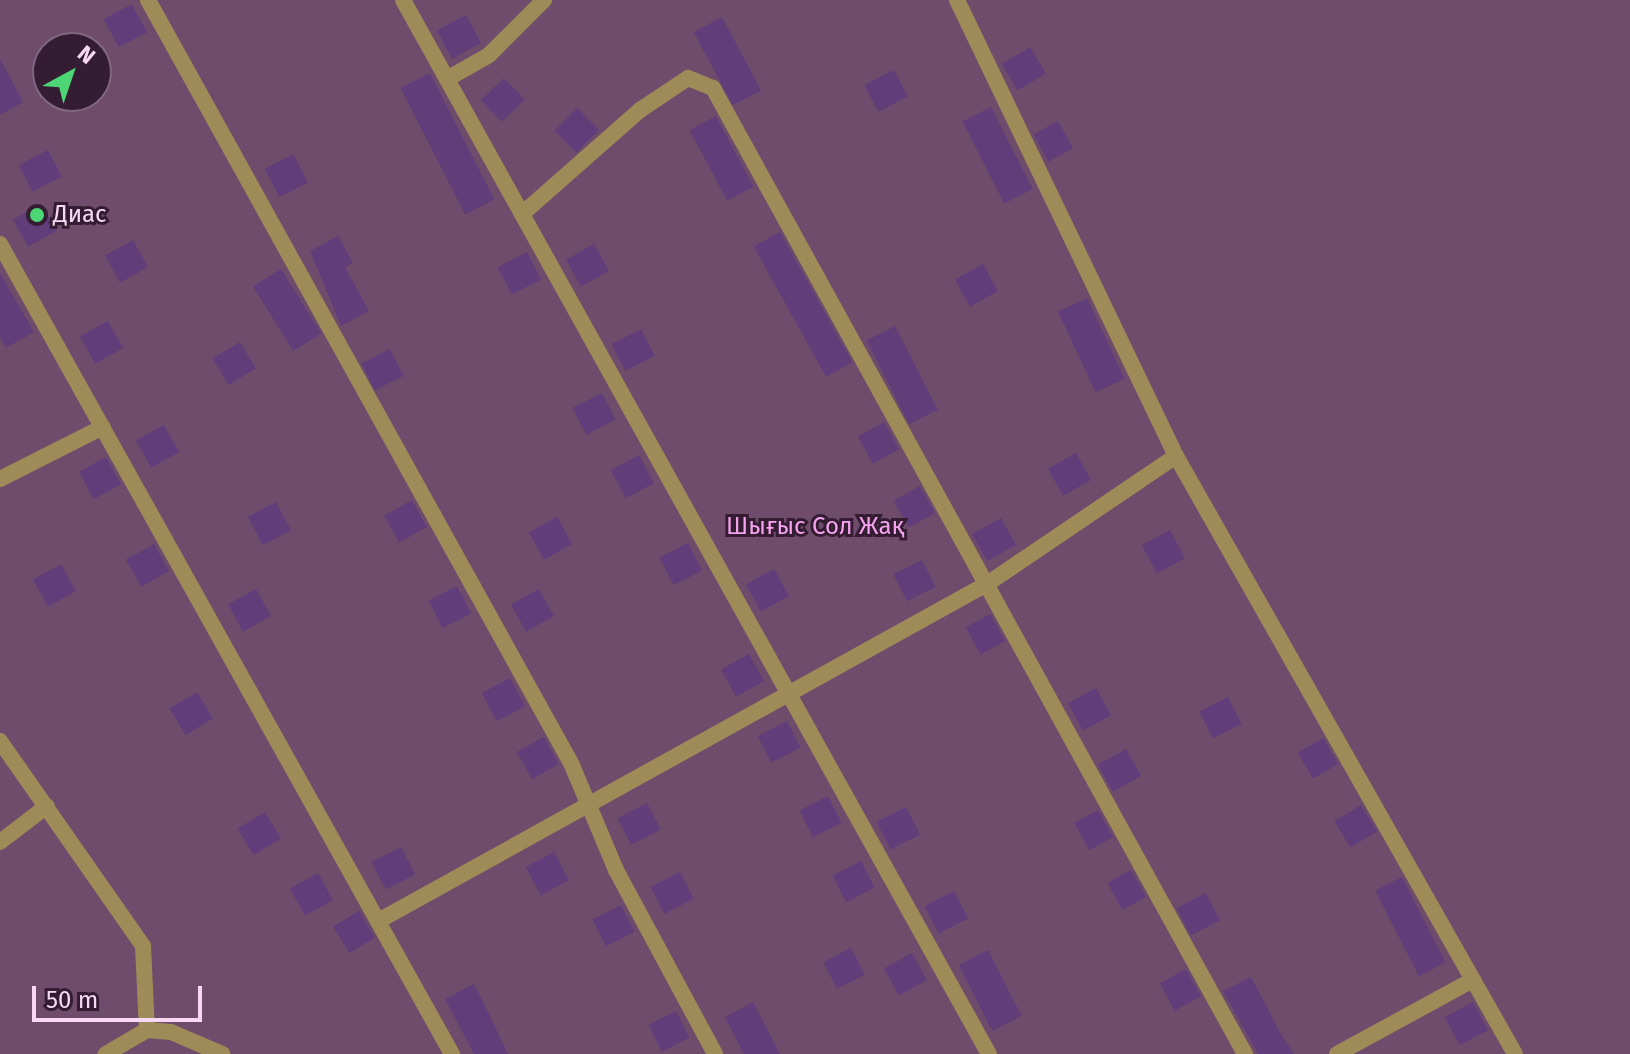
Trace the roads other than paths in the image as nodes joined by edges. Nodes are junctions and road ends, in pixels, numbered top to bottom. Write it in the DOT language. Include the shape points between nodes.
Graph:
graph roads {
  1 [pos="148,0"];
  2 [pos="403,0"];
  3 [pos="544,0"];
  4 [pos="957,0"];
  5 [pos="447,79"];
  6 [pos="522,214"];
  7 [pos="0,244"];
  8 [pos="103,427"];
  9 [pos="1176,456"];
  10 [pos="0,479"];
  11 [pos="987,584"];
  12 [pos="795,696"];
  13 [pos="0,741"];
  14 [pos="47,806"];
  15 [pos="589,807"];
  16 [pos="0,842"];
  17 [pos="380,920"];
  18 [pos="1473,980"];
  19 [pos="147,1030"];
  20 [pos="106,1054"];
  21 [pos="222,1054"];
  22 [pos="452,1054"];
  23 [pos="715,1054"];
  24 [pos="989,1054"];
  25 [pos="1245,1054"];
  26 [pos="1337,1054"];
  27 [pos="1515,1054"];
  1 -- 15 [label="street" via="563,750"];
  2 -- 5 [label="street"];
  3 -- 5 [label="street" via="489,55"];
  4 -- 9 [label="street"];
  5 -- 6 [label="street"];
  6 -- 11 [label="street" via="640,110 688,78 713,88"];
  6 -- 12 [label="street"];
  7 -- 8 [label="street"];
  8 -- 10 [label="street"];
  8 -- 17 [label="street"];
  9 -- 11 [label="street"];
  9 -- 18 [label="street"];
  11 -- 12 [label="street"];
  11 -- 25 [label="street"];
  12 -- 15 [label="street"];
  12 -- 24 [label="street"];
  13 -- 14 [label="street"];
  14 -- 16 [label="street"];
  14 -- 19 [label="street" via="143,946"];
  15 -- 17 [label="street"];
  15 -- 23 [label="street"];
  17 -- 22 [label="street"];
  18 -- 26 [label="street"];
  18 -- 27 [label="street"];
  19 -- 20 [label="street"];
  19 -- 21 [label="street" via="171,1032"];
}
